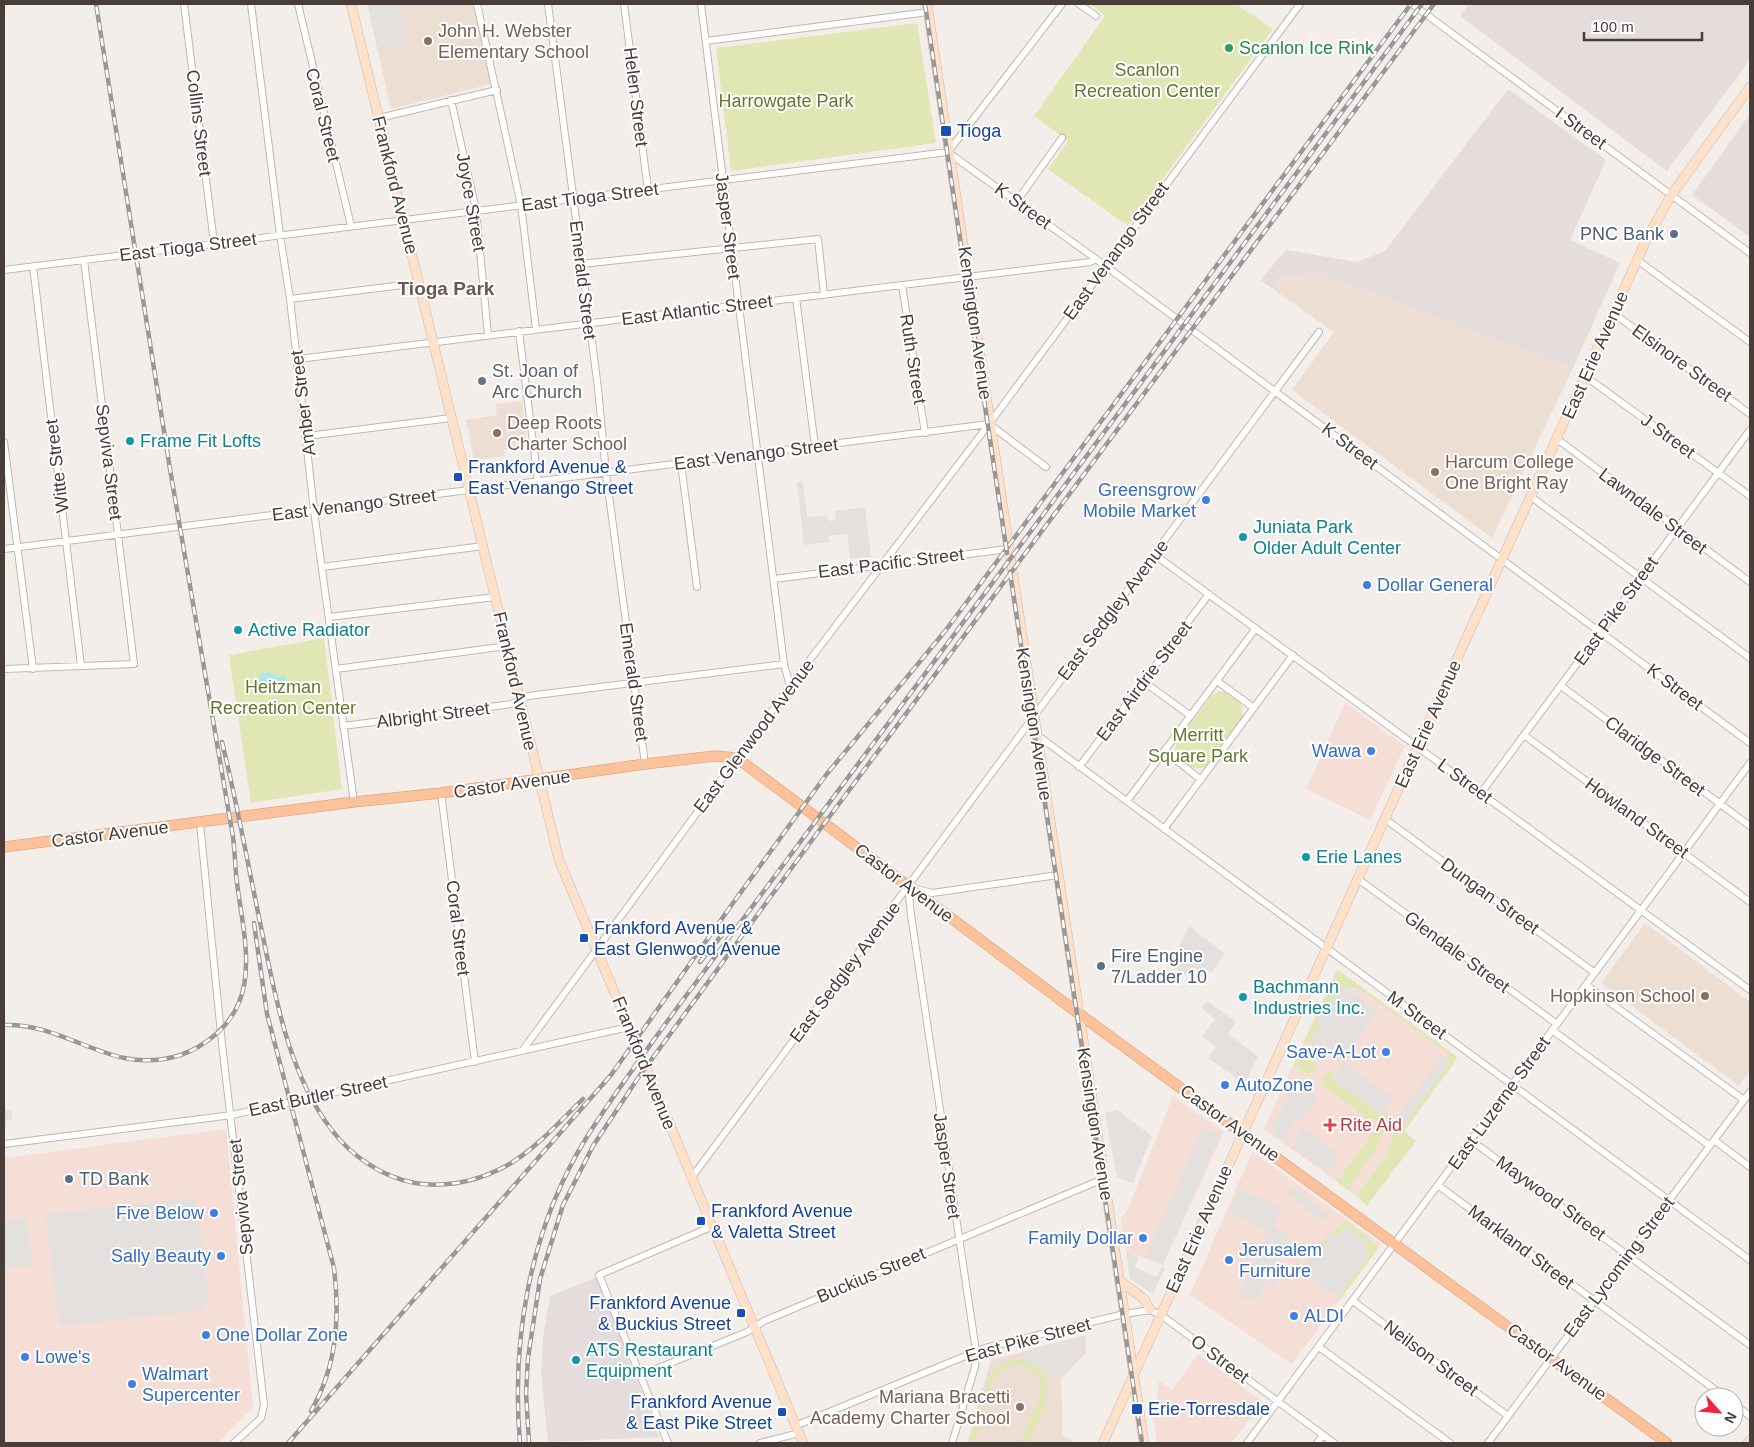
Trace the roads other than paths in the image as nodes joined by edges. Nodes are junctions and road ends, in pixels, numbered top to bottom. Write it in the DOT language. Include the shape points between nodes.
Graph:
graph roads {
  1 [pos="184,4"];
  2 [pos="251,4"];
  3 [pos="298,4"];
  4 [pos="351,4"];
  5 [pos="477,4"];
  6 [pos="548,4"];
  7 [pos="624,4"];
  8 [pos="701,4"];
  9 [pos="1062,4"];
  10 [pos="1079,4"];
  11 [pos="1300,4"];
  12 [pos="1412,4"];
  13 [pos="927,8"];
  14 [pos="1096,16"];
  15 [pos="706,41"];
  16 [pos="1750,87"];
  17 [pos="497,90"];
  18 [pos="451,100"];
  19 [pos="379,118"];
  20 [pos="1062,138"];
  21 [pos="948,152"];
  22 [pos="722,180"];
  23 [pos="648,190"];
  24 [pos="1672,194"];
  25 [pos="572,199"];
  26 [pos="1017,202"];
  27 [pos="521,205"];
  28 [pos="476,210"];
  29 [pos="403,220"];
  30 [pos="351,226"];
  31 [pos="280,235"];
  32 [pos="214,243"];
  33 [pos="731,248"];
  34 [pos="1750,253"];
  35 [pos="1096,259"];
  36 [pos="84,260"];
  37 [pos="1638,260"];
  38 [pos="582,264"];
  39 [pos="33,266"];
  40 [pos="1105,266"];
  41 [pos="4,270"];
  42 [pos="968,276"];
  43 [pos="419,283"];
  44 [pos="902,285"];
  45 [pos="824,294"];
  46 [pos="796,298"];
  47 [pos="290,299"];
  48 [pos="738,305"];
  49 [pos="1613,313"];
  50 [pos="588,323"];
  51 [pos="536,329"];
  52 [pos="519,331"];
  53 [pos="1319,332"];
  54 [pos="488,335"];
  55 [pos="434,342"];
  56 [pos="1750,342"];
  57 [pos="298,359"];
  58 [pos="1585,376"];
  59 [pos="1275,390"];
  60 [pos="1750,414"];
  61 [pos="452,418"];
  62 [pos="990,424"];
  63 [pos="1750,430"];
  64 [pos="924,433"];
  65 [pos="307,436"];
  66 [pos="1557,438"];
  67 [pos="4,442"];
  68 [pos="815,446"];
  69 [pos="757,453"];
  70 [pos="681,463"];
  71 [pos="1046,467"];
  72 [pos="606,473"];
  73 [pos="1719,473"];
  74 [pos="538,482"];
  75 [pos="470,491"];
  76 [pos="1530,496"];
  77 [pos="1750,496"];
  78 [pos="314,511"];
  79 [pos="1677,529"];
  80 [pos="118,534"];
  81 [pos="66,542"];
  82 [pos="483,546"];
  83 [pos="18,548"];
  84 [pos="4,549"];
  85 [pos="1008,549"];
  86 [pos="1155,555"];
  87 [pos="1502,560"];
  88 [pos="882,564"];
  89 [pos="322,567"];
  90 [pos="774,578"];
  91 [pos="1641,578"];
  92 [pos="1750,582"];
  93 [pos="697,587"];
  94 [pos="1209,594"];
  95 [pos="495,597"];
  96 [pos="329,617"];
  97 [pos="1256,628"];
  98 [pos="1601,632"];
  99 [pos="507,646"];
  100 [pos="1293,655"];
  101 [pos="1750,658"];
  102 [pos="784,664"];
  103 [pos="82,666"];
  104 [pos="4,669"];
  105 [pos="33,669"];
  106 [pos="336,669"];
  107 [pos="1217,681"];
  108 [pos="634,682"];
  109 [pos="1144,682"];
  110 [pos="790,686"];
  111 [pos="1561,686"];
  112 [pos="520,699"];
  113 [pos="1254,708"];
  114 [pos="1033,716"];
  115 [pos="1191,716"];
  116 [pos="343,726"];
  117 [pos="1036,734"];
  118 [pos="1524,735"];
  119 [pos="1750,743"];
  120 [pos="1418,746"];
  121 [pos="1165,751"];
  122 [pos="738,758"];
  123 [pos="1750,762"];
  124 [pos="645,764"];
  125 [pos="1079,767"];
  126 [pos="538,780"];
  127 [pos="1200,780"];
  128 [pos="1481,793"];
  129 [pos="441,794"];
  130 [pos="1127,801"];
  131 [pos="354,802"];
  132 [pos="1720,804"];
  133 [pos="1385,819"];
  134 [pos="200,823"];
  135 [pos="1750,826"];
  136 [pos="1164,829"];
  137 [pos="4,847"];
  138 [pos="1684,853"];
  139 [pos="1058,875"];
  140 [pos="1358,879"];
  141 [pos="908,886"];
  142 [pos="1750,902"];
  143 [pos="1642,910"];
  144 [pos="1327,948"];
  145 [pos="597,949"];
  146 [pos="1595,973"];
  147 [pos="1586,985"];
  148 [pos="1750,990"];
  149 [pos="1078,1013"];
  150 [pos="629,1027"];
  151 [pos="1555,1027"];
  152 [pos="522,1052"];
  153 [pos="476,1062"];
  154 [pos="1512,1085"];
  155 [pos="1750,1092"];
  156 [pos="1744,1100"];
  157 [pos="232,1115"];
  158 [pos="1244,1132"];
  159 [pos="1472,1140"];
  160 [pos="1712,1143"];
  161 [pos="4,1144"];
  162 [pos="1750,1167"];
  163 [pos="692,1178"];
  164 [pos="1103,1179"];
  165 [pos="1438,1186"];
  166 [pos="1669,1200"];
  167 [pos="713,1226"];
  168 [pos="958,1238"];
  169 [pos="1395,1244"];
  170 [pos="1628,1255"];
  171 [pos="1750,1260"];
  172 [pos="1119,1280"];
  173 [pos="1353,1300"];
  174 [pos="1594,1301"];
  175 [pos="1150,1310"];
  176 [pos="1124,1314"];
  177 [pos="1161,1315"];
  178 [pos="755,1327"];
  179 [pos="1750,1345"];
  180 [pos="1319,1347"];
  181 [pos="976,1351"];
  182 [pos="1551,1358"];
  183 [pos="641,1375"];
  184 [pos="1133,1376"];
  185 [pos="1711,1387"];
  186 [pos="1278,1402"];
  187 [pos="1508,1416"];
  188 [pos="797,1430"];
  189 [pos="1323,1435"];
  190 [pos="236,1443"];
  191 [pos="668,1443"];
  192 [pos="760,1443"];
  193 [pos="803,1443"];
  194 [pos="952,1443"];
  195 [pos="1103,1443"];
  196 [pos="1144,1443"];
  197 [pos="1247,1443"];
  198 [pos="1317,1443"];
  199 [pos="1334,1443"];
  200 [pos="1450,1443"];
  201 [pos="1488,1443"];
  202 [pos="1668,1443"];
  1 -- 32 [label="street, Collins Street"];
  2 -- 31 [label="street, Amber Street"];
  3 -- 30 [label="street, Coral Street"];
  4 -- 19 [label="main road, Frankford Avenue"];
  5 -- 17 [label="street"];
  6 -- 25 [label="street, Emerald Street"];
  7 -- 23 [label="street, Helen Street"];
  8 -- 15 [label="street, Jasper Street"];
  9 -- 21 [label="street"];
  10 -- 14 [label="street"];
  11 -- 40 [label="street, East Venango Street"];
  12 -- 24 [label="street, I Street"];
  13 -- 15 [label="street"];
  13 -- 21 [label="main road, Kensington Avenue"];
  15 -- 22 [label="street, Jasper Street"];
  16 -- 24 [label="main road, East Erie Avenue"];
  17 -- 18 [label="street"];
  17 -- 27 [label="street"];
  18 -- 19 [label="street"];
  18 -- 28 [label="street, Joyce Street"];
  19 -- 29 [label="main road, Frankford Avenue"];
  20 -- 26 [label="street"];
  21 -- 22 [label="street, East Tioga Street"];
  21 -- 26 [label="street, K Street"];
  21 -- 42 [label="main road, Kensington Avenue"];
  22 -- 23 [label="street, East Tioga Street"];
  22 -- 33 [label="street, Jasper Street"];
  23 -- 25 [label="street, East Tioga Street"];
  24 -- 34 [label="street, I Street"];
  24 -- 37 [label="main road, East Erie Avenue"];
  25 -- 27 [label="street, East Tioga Street"];
  25 -- 38 [label="street, Emerald Street"];
  26 -- 35 [label="street, K Street"];
  27 -- 28 [label="street, East Tioga Street"];
  27 -- 51 [label="street"];
  28 -- 29 [label="street, East Tioga Street"];
  28 -- 54 [label="street, Joyce Street"];
  29 -- 30 [label="street, East Tioga Street"];
  29 -- 43 [label="main road, Frankford Avenue"];
  30 -- 31 [label="street, East Tioga Street"];
  31 -- 32 [label="street, East Tioga Street"];
  31 -- 47 [label="street, Amber Street"];
  32 -- 36 [label="street, East Tioga Street"];
  33 -- 38 [label="street"];
  33 -- 45 [label="street" via="818,238"];
  33 -- 48 [label="street, Jasper Street"];
  35 -- 40 [label="street, K Street"];
  35 -- 42 [label="street, East Atlantic Street"];
  36 -- 39 [label="street, East Tioga Street"];
  36 -- 80 [label="street, Sepviva Street"];
  37 -- 49 [label="main road, East Erie Avenue"];
  37 -- 56 [label="street"];
  38 -- 50 [label="street, Emerald Street"];
  39 -- 41 [label="street, East Tioga Street"];
  39 -- 81 [label="street, Witte Street"];
  40 -- 59 [label="street, K Street"];
  40 -- 62 [label="street, East Venango Street"];
  42 -- 44 [label="street, East Atlantic Street"];
  42 -- 62 [label="main road, Kensington Avenue"];
  43 -- 47 [label="street"];
  43 -- 55 [label="main road, Frankford Avenue"];
  44 -- 45 [label="street, East Atlantic Street"];
  44 -- 64 [label="street, Ruth Street"];
  45 -- 46 [label="street, East Atlantic Street"];
  46 -- 48 [label="street, East Atlantic Street"];
  46 -- 68 [label="street"];
  47 -- 57 [label="street, Amber Street"];
  48 -- 50 [label="street, East Atlantic Street"];
  48 -- 69 [label="street, Jasper Street"];
  49 -- 58 [label="main road, East Erie Avenue"];
  49 -- 60 [label="street, Elsinore Street"];
  50 -- 51 [label="street, East Atlantic Street"];
  50 -- 72 [label="street, Emerald Street"];
  51 -- 52 [label="street, East Atlantic Street"];
  52 -- 54 [label="street, East Atlantic Street"];
  52 -- 74 [label="street"];
  53 -- 59 [label="street, East Sedgley Avenue"];
  54 -- 55 [label="street, East Atlantic Street"];
  55 -- 57 [label="street, East Atlantic Street"];
  55 -- 61 [label="main road, Frankford Avenue"];
  57 -- 65 [label="street, Amber Street"];
  58 -- 66 [label="main road, East Erie Avenue"];
  58 -- 73 [label="street, J Street"];
  59 -- 86 [label="street, East Sedgley Avenue"];
  59 -- 87 [label="street, K Street"];
  61 -- 65 [label="street"];
  61 -- 75 [label="main road, Frankford Avenue"];
  62 -- 64 [label="street, East Venango Street"];
  62 -- 71 [label="street"];
  62 -- 85 [label="main road, Kensington Avenue"];
  62 -- 88 [label="street, East Glenwood Avenue"];
  63 -- 73 [label="street, East Pike Street"];
  64 -- 68 [label="street, East Venango Street"];
  65 -- 78 [label="street, Amber Street"];
  66 -- 76 [label="main road, East Erie Avenue"];
  66 -- 79 [label="street, Lawndale Street"];
  67 -- 83 [label="street"];
  68 -- 69 [label="street, East Venango Street"];
  69 -- 70 [label="street, East Venango Street"];
  69 -- 90 [label="street, Jasper Street"];
  70 -- 72 [label="street, East Venango Street"];
  70 -- 93 [label="street"];
  72 -- 74 [label="street, East Venango Street"];
  72 -- 108 [label="street, Emerald Street"];
  73 -- 77 [label="street, J Street"];
  73 -- 79 [label="street, East Pike Street"];
  74 -- 75 [label="street, East Venango Street"];
  75 -- 78 [label="street, East Venango Street"];
  75 -- 82 [label="main road, Frankford Avenue"];
  76 -- 87 [label="main road, East Erie Avenue"];
  76 -- 91 [label="street"];
  78 -- 80 [label="street, East Venango Street"];
  78 -- 89 [label="street, Amber Street"];
  79 -- 91 [label="street, East Pike Street"];
  79 -- 92 [label="street, Lawndale Street"];
  80 -- 81 [label="street, East Venango Street"];
  80 -- 103 [label="street, Sepviva Street" via="134,664"];
  81 -- 83 [label="street, East Venango Street"];
  81 -- 103 [label="street, Witte Street"];
  82 -- 89 [label="street"];
  82 -- 95 [label="main road, Frankford Avenue"];
  83 -- 84 [label="street, East Venango Street"];
  83 -- 105 [label="street"];
  85 -- 88 [label="street, East Pacific Street"];
  85 -- 114 [label="main road, Kensington Avenue"];
  86 -- 94 [label="street, L Street"];
  86 -- 114 [label="street, East Sedgley Avenue"];
  87 -- 98 [label="street, K Street"];
  87 -- 120 [label="main road, East Erie Avenue"];
  88 -- 90 [label="street, East Pacific Street"];
  88 -- 110 [label="street, East Glenwood Avenue"];
  89 -- 96 [label="street, Amber Street"];
  90 -- 102 [label="street, Jasper Street"];
  91 -- 98 [label="street, East Pike Street"];
  91 -- 101 [label="street"];
  94 -- 97 [label="street, L Street"];
  94 -- 109 [label="street, East Airdrie Street"];
  95 -- 96 [label="street"];
  95 -- 99 [label="main road, Frankford Avenue"];
  96 -- 106 [label="street, Amber Street"];
  97 -- 100 [label="street, L Street"];
  97 -- 107 [label="street"];
  98 -- 111 [label="street, East Pike Street"];
  98 -- 119 [label="street, K Street"];
  99 -- 106 [label="street"];
  99 -- 112 [label="main road, Frankford Avenue"];
  100 -- 113 [label="street"];
  100 -- 120 [label="street, L Street"];
  102 -- 108 [label="street"];
  102 -- 110 [label="street, Jasper Street"];
  103 -- 105 [label="street"];
  104 -- 105 [label="street"];
  106 -- 116 [label="street, Amber Street"];
  107 -- 113 [label="street"];
  107 -- 115 [label="street"];
  108 -- 112 [label="street"];
  108 -- 124 [label="street, Emerald Street"];
  109 -- 115 [label="street"];
  109 -- 125 [label="street, East Airdrie Street"];
  110 -- 122 [label="street, East Glenwood Avenue"];
  111 -- 118 [label="street, East Pike Street"];
  111 -- 132 [label="street, Claridge Street"];
  112 -- 116 [label="street, Albright Street" via="512,704"];
  112 -- 126 [label="main road, Frankford Avenue"];
  113 -- 127 [label="street"];
  114 -- 117 [label="main road, Kensington Avenue"];
  114 -- 141 [label="street, East Sedgley Avenue"];
  115 -- 121 [label="street"];
  116 -- 131 [label="street, Amber Street"];
  117 -- 125 [label="street, M Street"];
  117 -- 139 [label="main road, Kensington Avenue"];
  118 -- 128 [label="street, East Pike Street"];
  118 -- 138 [label="street, Howland Street"];
  120 -- 128 [label="street, L Street"];
  120 -- 133 [label="main road, East Erie Avenue"];
  121 -- 127 [label="street"];
  121 -- 130 [label="street"];
  122 -- 124 [label="main road, Castor Avenue" via="715,756"];
  122 -- 141 [label="main road, Castor Avenue"];
  122 -- 145 [label="street, East Glenwood Avenue"];
  123 -- 132 [label="street, East Luzerne Street"];
  124 -- 126 [label="main road, Castor Avenue"];
  125 -- 130 [label="street, M Street"];
  126 -- 129 [label="main road, Castor Avenue"];
  126 -- 145 [label="main road, Frankford Avenue" via="559,860"];
  127 -- 136 [label="street"];
  128 -- 143 [label="street, L Street"];
  129 -- 131 [label="main road, Castor Avenue"];
  129 -- 153 [label="street, Coral Street"];
  130 -- 136 [label="street, M Street"];
  131 -- 134 [label="main road, Castor Avenue"];
  132 -- 135 [label="street, Claridge Street"];
  132 -- 138 [label="street, East Luzerne Street"];
  133 -- 140 [label="main road, East Erie Avenue"];
  133 -- 146 [label="street, Dungan Street"];
  134 -- 137 [label="main road, Castor Avenue"];
  134 -- 157 [label="street, Sepviva Street"];
  136 -- 144 [label="street, M Street"];
  138 -- 142 [label="street, Howland Street"];
  138 -- 143 [label="street, East Luzerne Street"];
  139 -- 141 [label="street" via="932,893"];
  139 -- 149 [label="main road, Kensington Avenue"];
  140 -- 144 [label="main road, East Erie Avenue"];
  140 -- 151 [label="street, Glendale Street"];
  141 -- 149 [label="main road, Castor Avenue"];
  141 -- 163 [label="street, East Sedgley Avenue"];
  141 -- 168 [label="street, Jasper Street"];
  143 -- 146 [label="street, East Luzerne Street"];
  143 -- 148 [label="street, L Street"];
  144 -- 154 [label="street, M Street"];
  144 -- 158 [label="main road, East Erie Avenue"];
  145 -- 150 [label="main road, Frankford Avenue"];
  145 -- 152 [label="street, East Glenwood Avenue"];
  146 -- 147 [label="street, East Luzerne Street"];
  147 -- 151 [label="street, East Luzerne Street"];
  147 -- 156 [label="street"];
  149 -- 158 [label="main road, Castor Avenue"];
  149 -- 164 [label="main road, Kensington Avenue"];
  150 -- 152 [label="street, East Butler Street"];
  150 -- 163 [label="main road, Frankford Avenue"];
  151 -- 154 [label="street, East Luzerne Street"];
  151 -- 160 [label="street, Glendale Street"];
  152 -- 153 [label="street, East Butler Street"];
  153 -- 157 [label="street, East Butler Street"];
  154 -- 159 [label="street, East Luzerne Street"];
  154 -- 166 [label="street, M Street"];
  155 -- 156 [label="street, East Lycoming Street"];
  156 -- 160 [label="street, East Lycoming Street"];
  157 -- 161 [label="street, East Butler Street"];
  157 -- 190 [label="street, Sepviva Street" via="264,1405 261,1418"];
  158 -- 169 [label="main road, Castor Avenue"];
  158 -- 177 [label="main road, East Erie Avenue"];
  159 -- 165 [label="street, East Luzerne Street"];
  159 -- 170 [label="street, Maywood Street"];
  160 -- 162 [label="street, Glendale Street"];
  160 -- 166 [label="street, East Lycoming Street"];
  163 -- 167 [label="main road, Frankford Avenue"];
  164 -- 168 [label="street, Buckius Street"];
  164 -- 172 [label="main road, Kensington Avenue"];
  165 -- 169 [label="street, East Luzerne Street"];
  165 -- 174 [label="street, Markland Street"];
  166 -- 170 [label="street, East Lycoming Street"];
  166 -- 171 [label="street, M Street"];
  167 -- 178 [label="main road, Frankford Avenue"];
  167 -- 183 [label="street" via="599,1275"];
  168 -- 178 [label="street, Buckius Street"];
  168 -- 181 [label="street, Jasper Street"];
  169 -- 173 [label="street, East Luzerne Street"];
  169 -- 182 [label="main road, Castor Avenue"];
  170 -- 174 [label="street, East Lycoming Street"];
  170 -- 179 [label="street, Maywood Street"];
  172 -- 175 [label="main road" via="1144,1299"];
  172 -- 176 [label="main road, Kensington Avenue"];
  173 -- 180 [label="street, East Luzerne Street"];
  173 -- 187 [label="street, Neilson Street"];
  174 -- 182 [label="street, East Lycoming Street"];
  174 -- 185 [label="street, Markland Street"];
  175 -- 176 [label="street"];
  175 -- 177 [label="street, O Street"];
  176 -- 181 [label="street, East Pike Street"];
  176 -- 184 [label="main road, Kensington Avenue"];
  177 -- 184 [label="main road, East Erie Avenue"];
  177 -- 186 [label="street, O Street"];
  178 -- 183 [label="street, Buckius Street"];
  178 -- 188 [label="main road, Frankford Avenue"];
  180 -- 186 [label="street, East Luzerne Street"];
  180 -- 200 [label="street"];
  181 -- 188 [label="street, East Pike Street"];
  181 -- 194 [label="street, Jasper Street"];
  182 -- 187 [label="street, East Lycoming Street"];
  182 -- 202 [label="main road, Castor Avenue"];
  183 -- 191 [label="street"];
  184 -- 195 [label="main road, East Erie Avenue"];
  184 -- 196 [label="main road, Kensington Avenue"];
  186 -- 189 [label="street, O Street"];
  186 -- 197 [label="street, East Luzerne Street"];
  187 -- 201 [label="street, East Lycoming Street"];
  188 -- 192 [label="street, East Pike Street"];
  188 -- 193 [label="main road, Frankford Avenue"];
  189 -- 198 [label="street"];
  189 -- 199 [label="street, O Street"];
}
